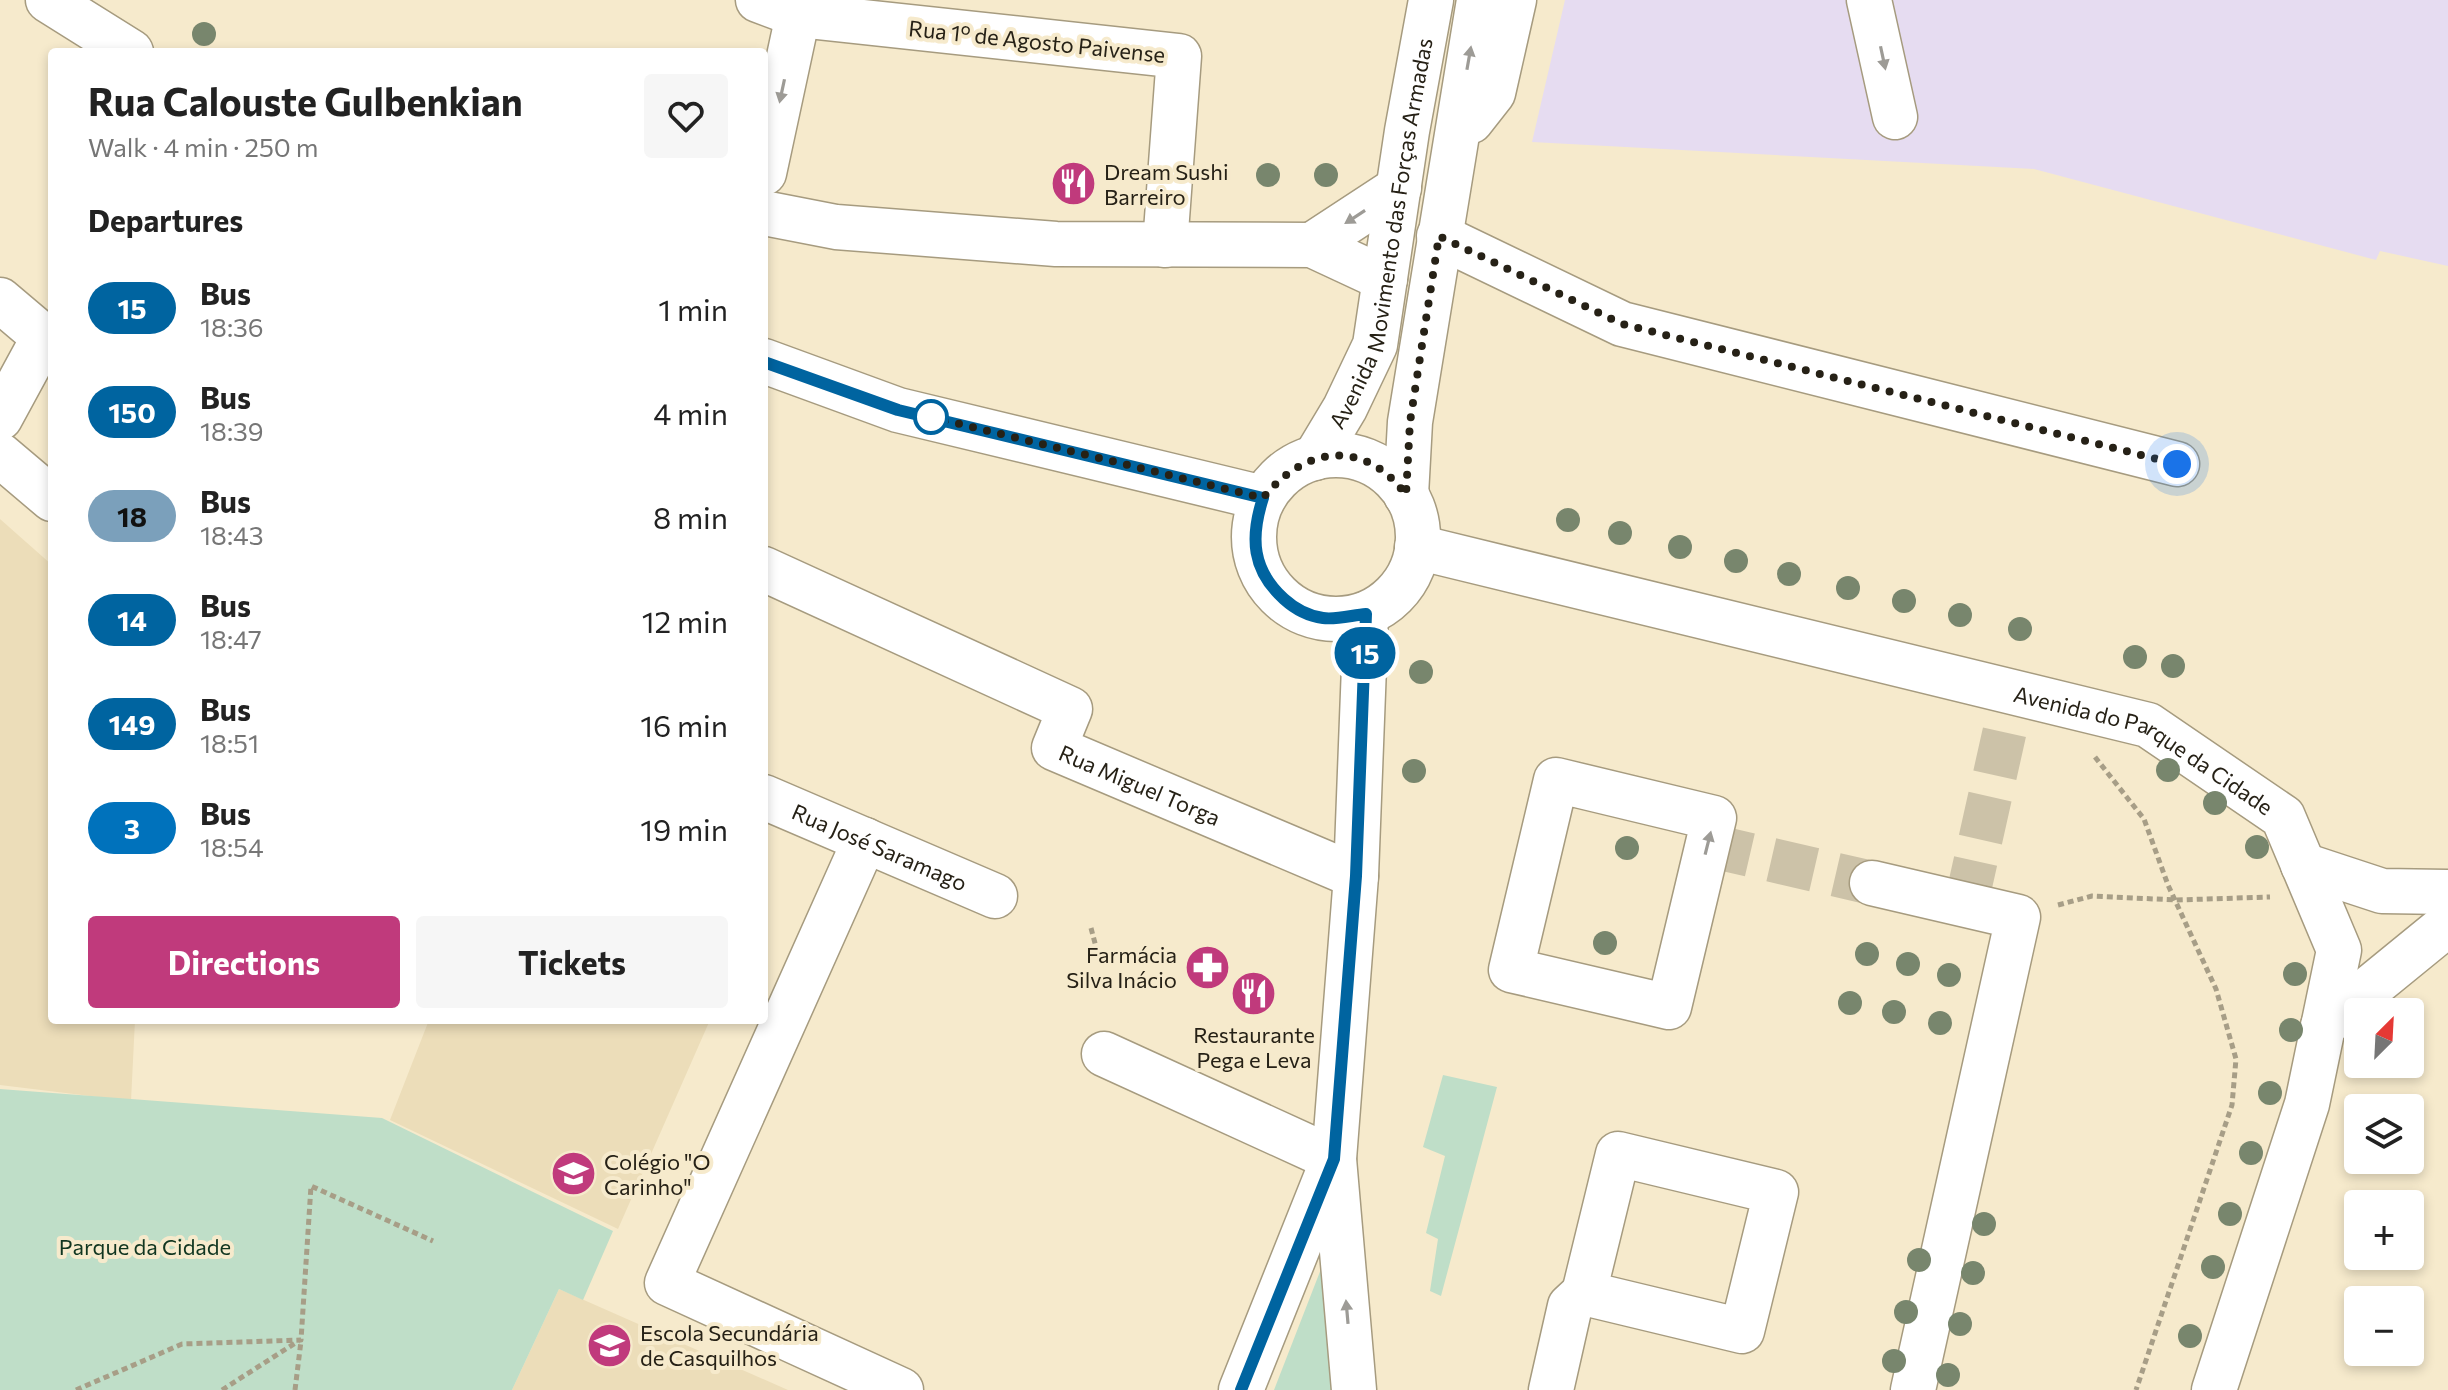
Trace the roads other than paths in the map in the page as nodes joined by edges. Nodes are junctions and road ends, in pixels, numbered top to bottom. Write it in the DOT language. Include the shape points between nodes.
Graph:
graph roads {
  1 [pos="48,0"];
  2 [pos="758,0"];
  3 [pos="1431,0"];
  4 [pos="1479,0"];
  5 [pos="1514,0"];
  6 [pos="1869,0"];
  7 [pos="798,15"];
  8 [pos="125,48"];
  9 [pos="1895,117"];
  10 [pos="1455,141"];
  11 [pos="768,154"];
  12 [pos="1399,188"];
  13 [pos="768,214"];
  14 [pos="1439,236"];
  15 [pos="1165,245"];
  16 [pos="1312,245"];
  17 [pos="1385,279"];
  18 [pos="0,300"];
  19 [pos="48,340"];
  20 [pos="768,362"];
  21 [pos="0,418"];
  22 [pos="0,455"];
  23 [pos="1315,458"];
  24 [pos="2177,464"];
  25 [pos="1406,495"];
  26 [pos="48,496"];
  27 [pos="1263,498"];
  28 [pos="1417,547"];
  29 [pos="768,571"];
  30 [pos="1366,614"];
  31 [pos="1556,780"];
  32 [pos="768,799"];
  33 [pos="865,840"];
  34 [pos="1356,876"];
  35 [pos="2308,878"];
  36 [pos="1872,883"];
  37 [pos="2448,892"];
  38 [pos="995,896"];
  39 [pos="2448,924"];
  40 [pos="2323,1026"];
  41 [pos="1104,1054"];
  42 [pos="1334,1159"];
  43 [pos="1584,1293"];
  44 [pos="901,1390"];
  45 [pos="1241,1390"];
  46 [pos="1354,1390"];
  47 [pos="1551,1390"];
  48 [pos="1913,1390"];
  49 [pos="2214,1390"];
  1 -- 8 [label="street"];
  2 -- 7 [label="street, Rua 1º de Agosto Paivense"];
  3 -- 12 [label="street, Avenida Movimento das Forças Armadas"];
  10 -- 4 [label="street, one-way"];
  5 -- 10 [label="street" via="1493,93"];
  6 -- 9 [label="street, one-way"];
  7 -- 11 [label="street, one-way"];
  7 -- 15 [label="street, Rua 1º de Agosto Paivense" via="1179,56"];
  10 -- 14 [label="street"];
  12 -- 16 [label="street, one-way"];
  12 -- 17 [label="street, Avenida Movimento das Forças Armadas"];
  13 -- 15 [label="street" via="836,227 1056,244"];
  14 -- 24 [label="street" via="1622,324"];
  14 -- 25 [label="street" via="1410,422"];
  15 -- 16 [label="street"];
  16 -- 17 [label="street"];
  17 -- 23 [label="street, Avenida Movimento das Forças Armadas" via="1375,345"];
  18 -- 19 [label="street"];
  19 -- 21 [label="street"];
  20 -- 27 [label="street" via="898,410"];
  22 -- 26 [label="street"];
  23 -- 25 [label="street" via="1364,459 1392,476"];
  23 -- 27 [label="street" via="1282,475"];
  25 -- 28 [label="street" via="1419,536"];
  27 -- 30 [label="street" via="1254,525 1256,558 1268,584 1296,610 1323,619"];
  28 -- 30 [label="street" via="1415,564 1390,600"];
  28 -- 35 [label="street, Avenida do Parque da Cidade" via="2148,725 2283,817"];
  29 -- 34 [label="street, Rua Miguel Torga" via="1070,709 1054,748"];
  30 -- 34 [label="street"];
  31 -- 31 [label="street, one-way" via="1511,970 1669,1007 1714,818"];
  32 -- 33 [label="street, Rua José Saramago"];
  33 -- 38 [label="street, Rua José Saramago"];
  33 -- 44 [label="street" via="667,1283"];
  34 -- 42 [label="street"];
  35 -- 37 [label="street" via="2382,891"];
  35 -- 40 [label="street, Avenida do Parque da Cidade" via="2339,950"];
  36 -- 48 [label="street" via="2018,917"];
  39 -- 40 [label="street"];
  40 -- 49 [label="street, Avenida do Parque da Cidade" via="2307,1104"];
  41 -- 42 [label="street"];
  42 -- 45 [label="street"];
  46 -- 42 [label="street, one-way"];
  43 -- 43 [label="street" via="1742,1331 1776,1192 1618,1154"];
  43 -- 47 [label="street" via="1570,1306"];
}
